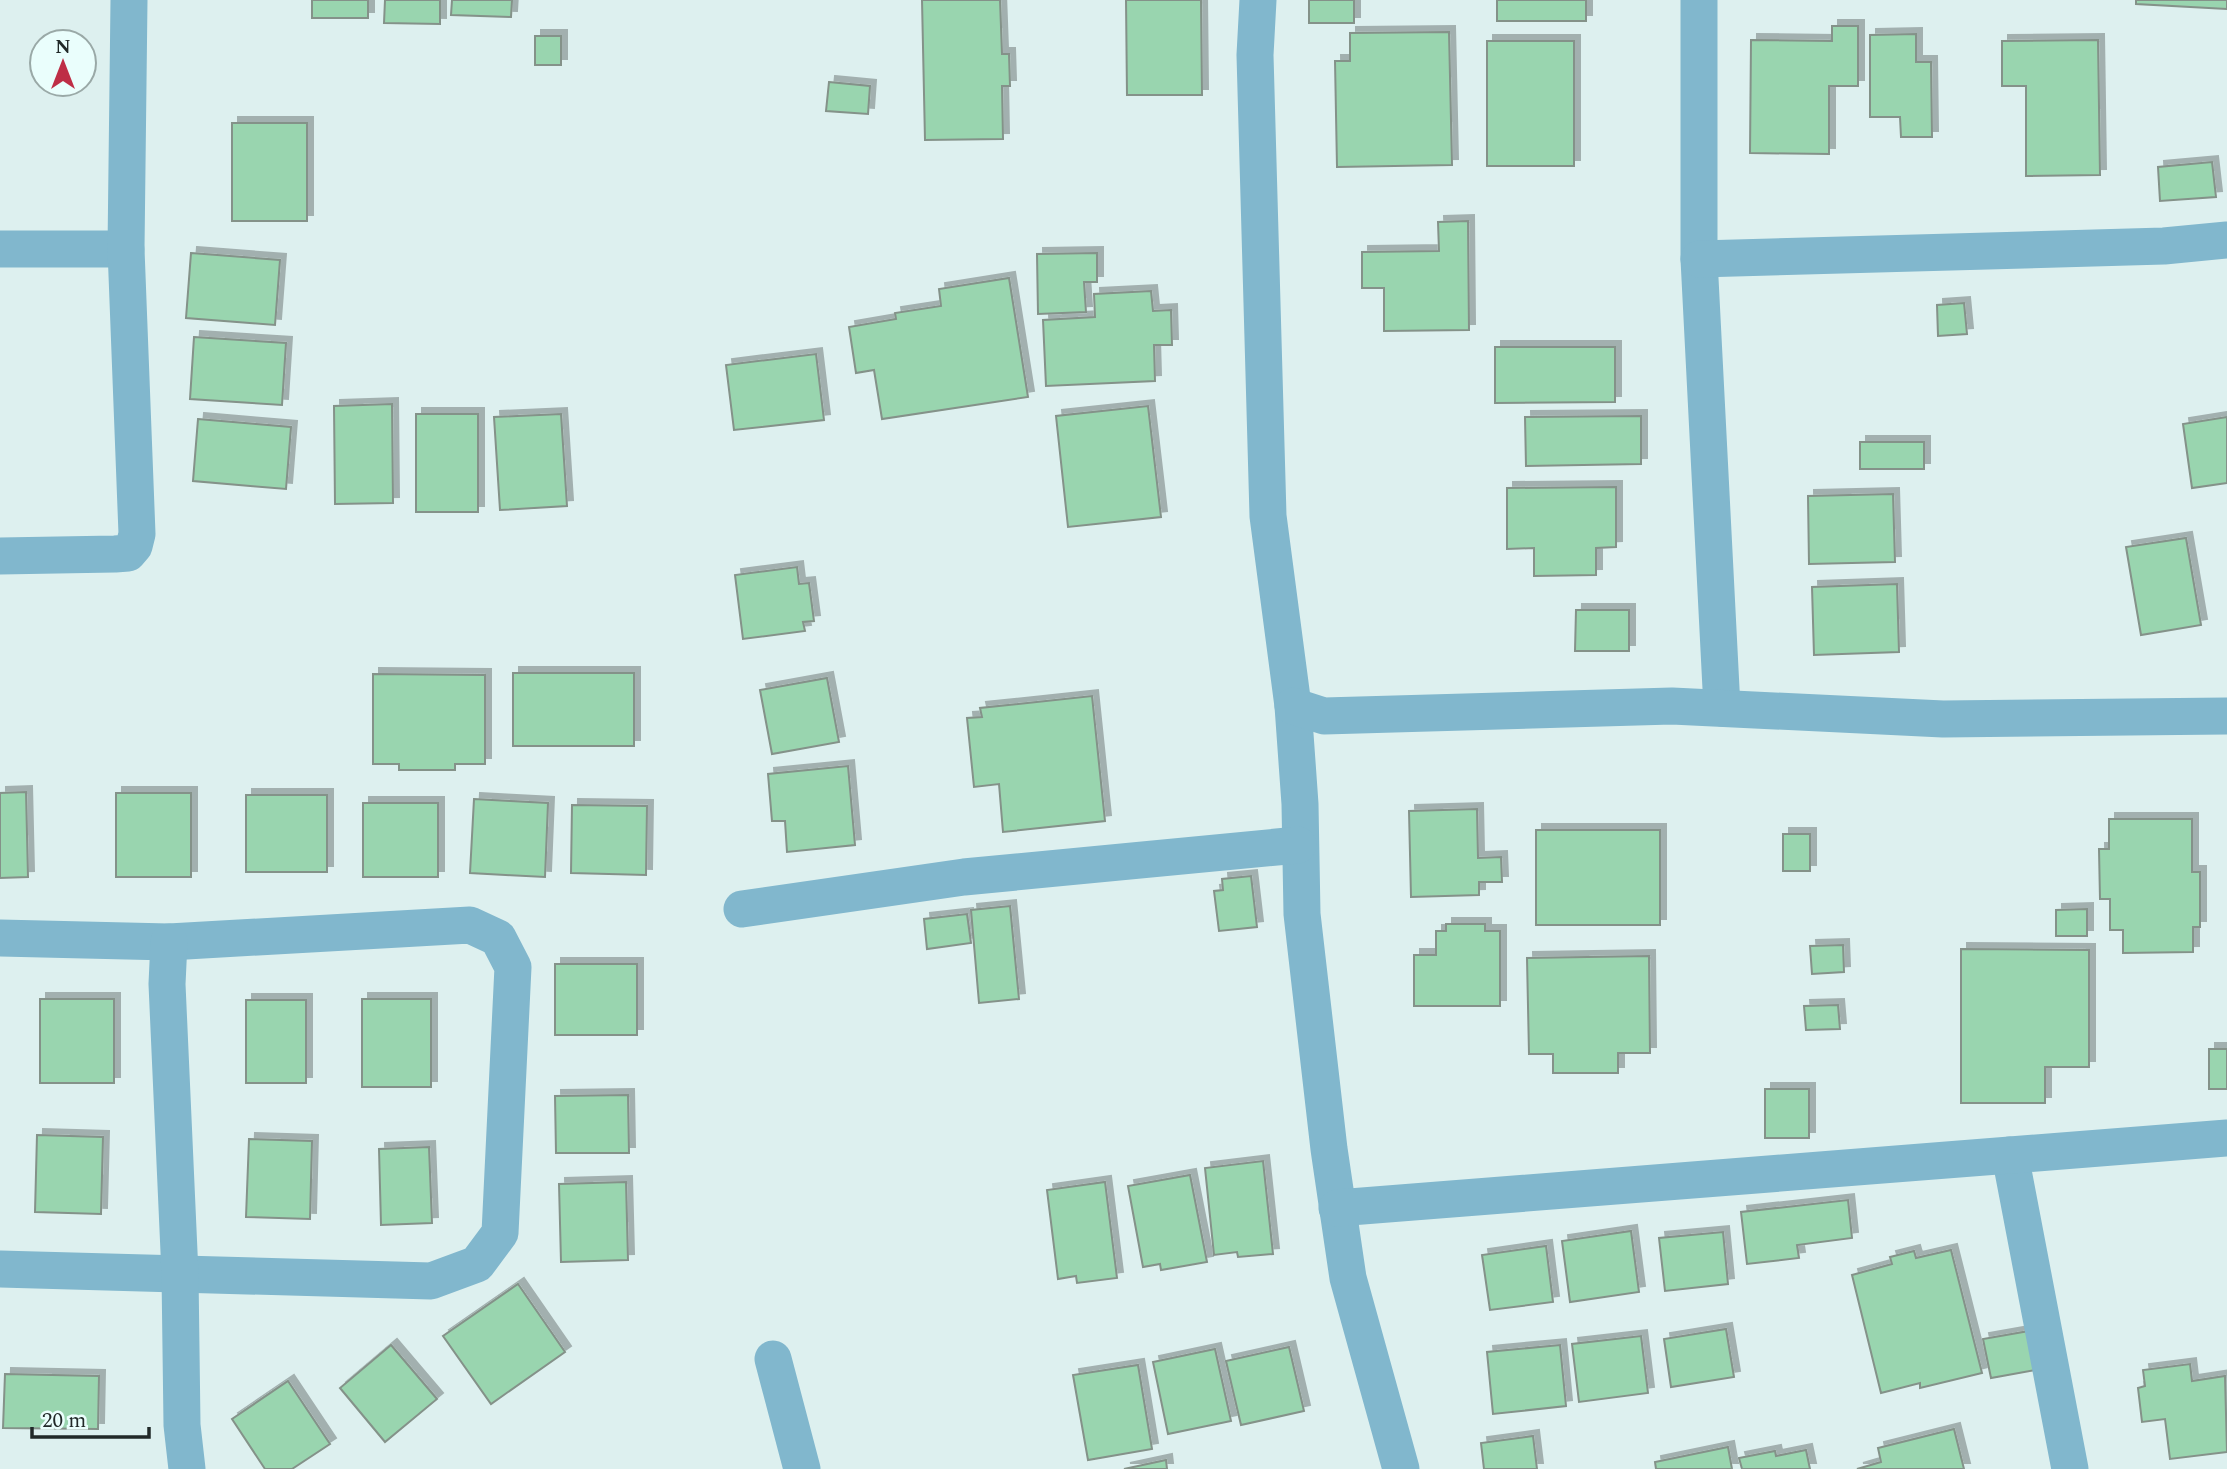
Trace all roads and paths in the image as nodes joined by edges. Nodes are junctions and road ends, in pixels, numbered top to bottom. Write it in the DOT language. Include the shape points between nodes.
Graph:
graph roads {
  1 [pos="129,0"];
  2 [pos="1258,0"];
  3 [pos="1699,0"];
  4 [pos="2227,240"];
  5 [pos="0,249"];
  6 [pos="126,249"];
  7 [pos="1699,259"];
  8 [pos="0,556"];
  9 [pos="1293,706"];
  10 [pos="1722,708"];
  11 [pos="2227,716"];
  12 [pos="1298,845"];
  13 [pos="742,909"];
  14 [pos="0,938"];
  15 [pos="169,942"];
  16 [pos="2227,1138"];
  17 [pos="2010,1155"];
  18 [pos="1337,1208"];
  19 [pos="0,1269"];
  20 [pos="180,1274"];
  21 [pos="773,1359"];
  22 [pos="187,1469"];
  23 [pos="802,1469"];
  24 [pos="1401,1469"];
  25 [pos="2070,1469"];
  1 -- 6 [label="street"];
  2 -- 9 [label="street" via="1255,55 1267,503"];
  3 -- 7 [label="street"];
  4 -- 7 [label="street" via="2164,246"];
  5 -- 6 [label="street"];
  6 -- 8 [label="street" via="134,546 128,553 115,555"];
  7 -- 10 [label="street"];
  9 -- 10 [label="street" via="1324,716"];
  9 -- 12 [label="street"];
  10 -- 11 [label="street" via="1943,719"];
  12 -- 13 [label="street" via="964,877"];
  12 -- 18 [label="street"];
  14 -- 15 [label="street"];
  15 -- 20 [label="street"];
  15 -- 20 [label="street" via="470,925 498,938 513,967 500,1233 478,1264 431,1281"];
  16 -- 17 [label="street"];
  17 -- 18 [label="street"];
  17 -- 25 [label="street"];
  18 -- 24 [label="street" via="1348,1278"];
  19 -- 20 [label="street"];
  20 -- 22 [label="street"];
  21 -- 23 [label="street"];
}
